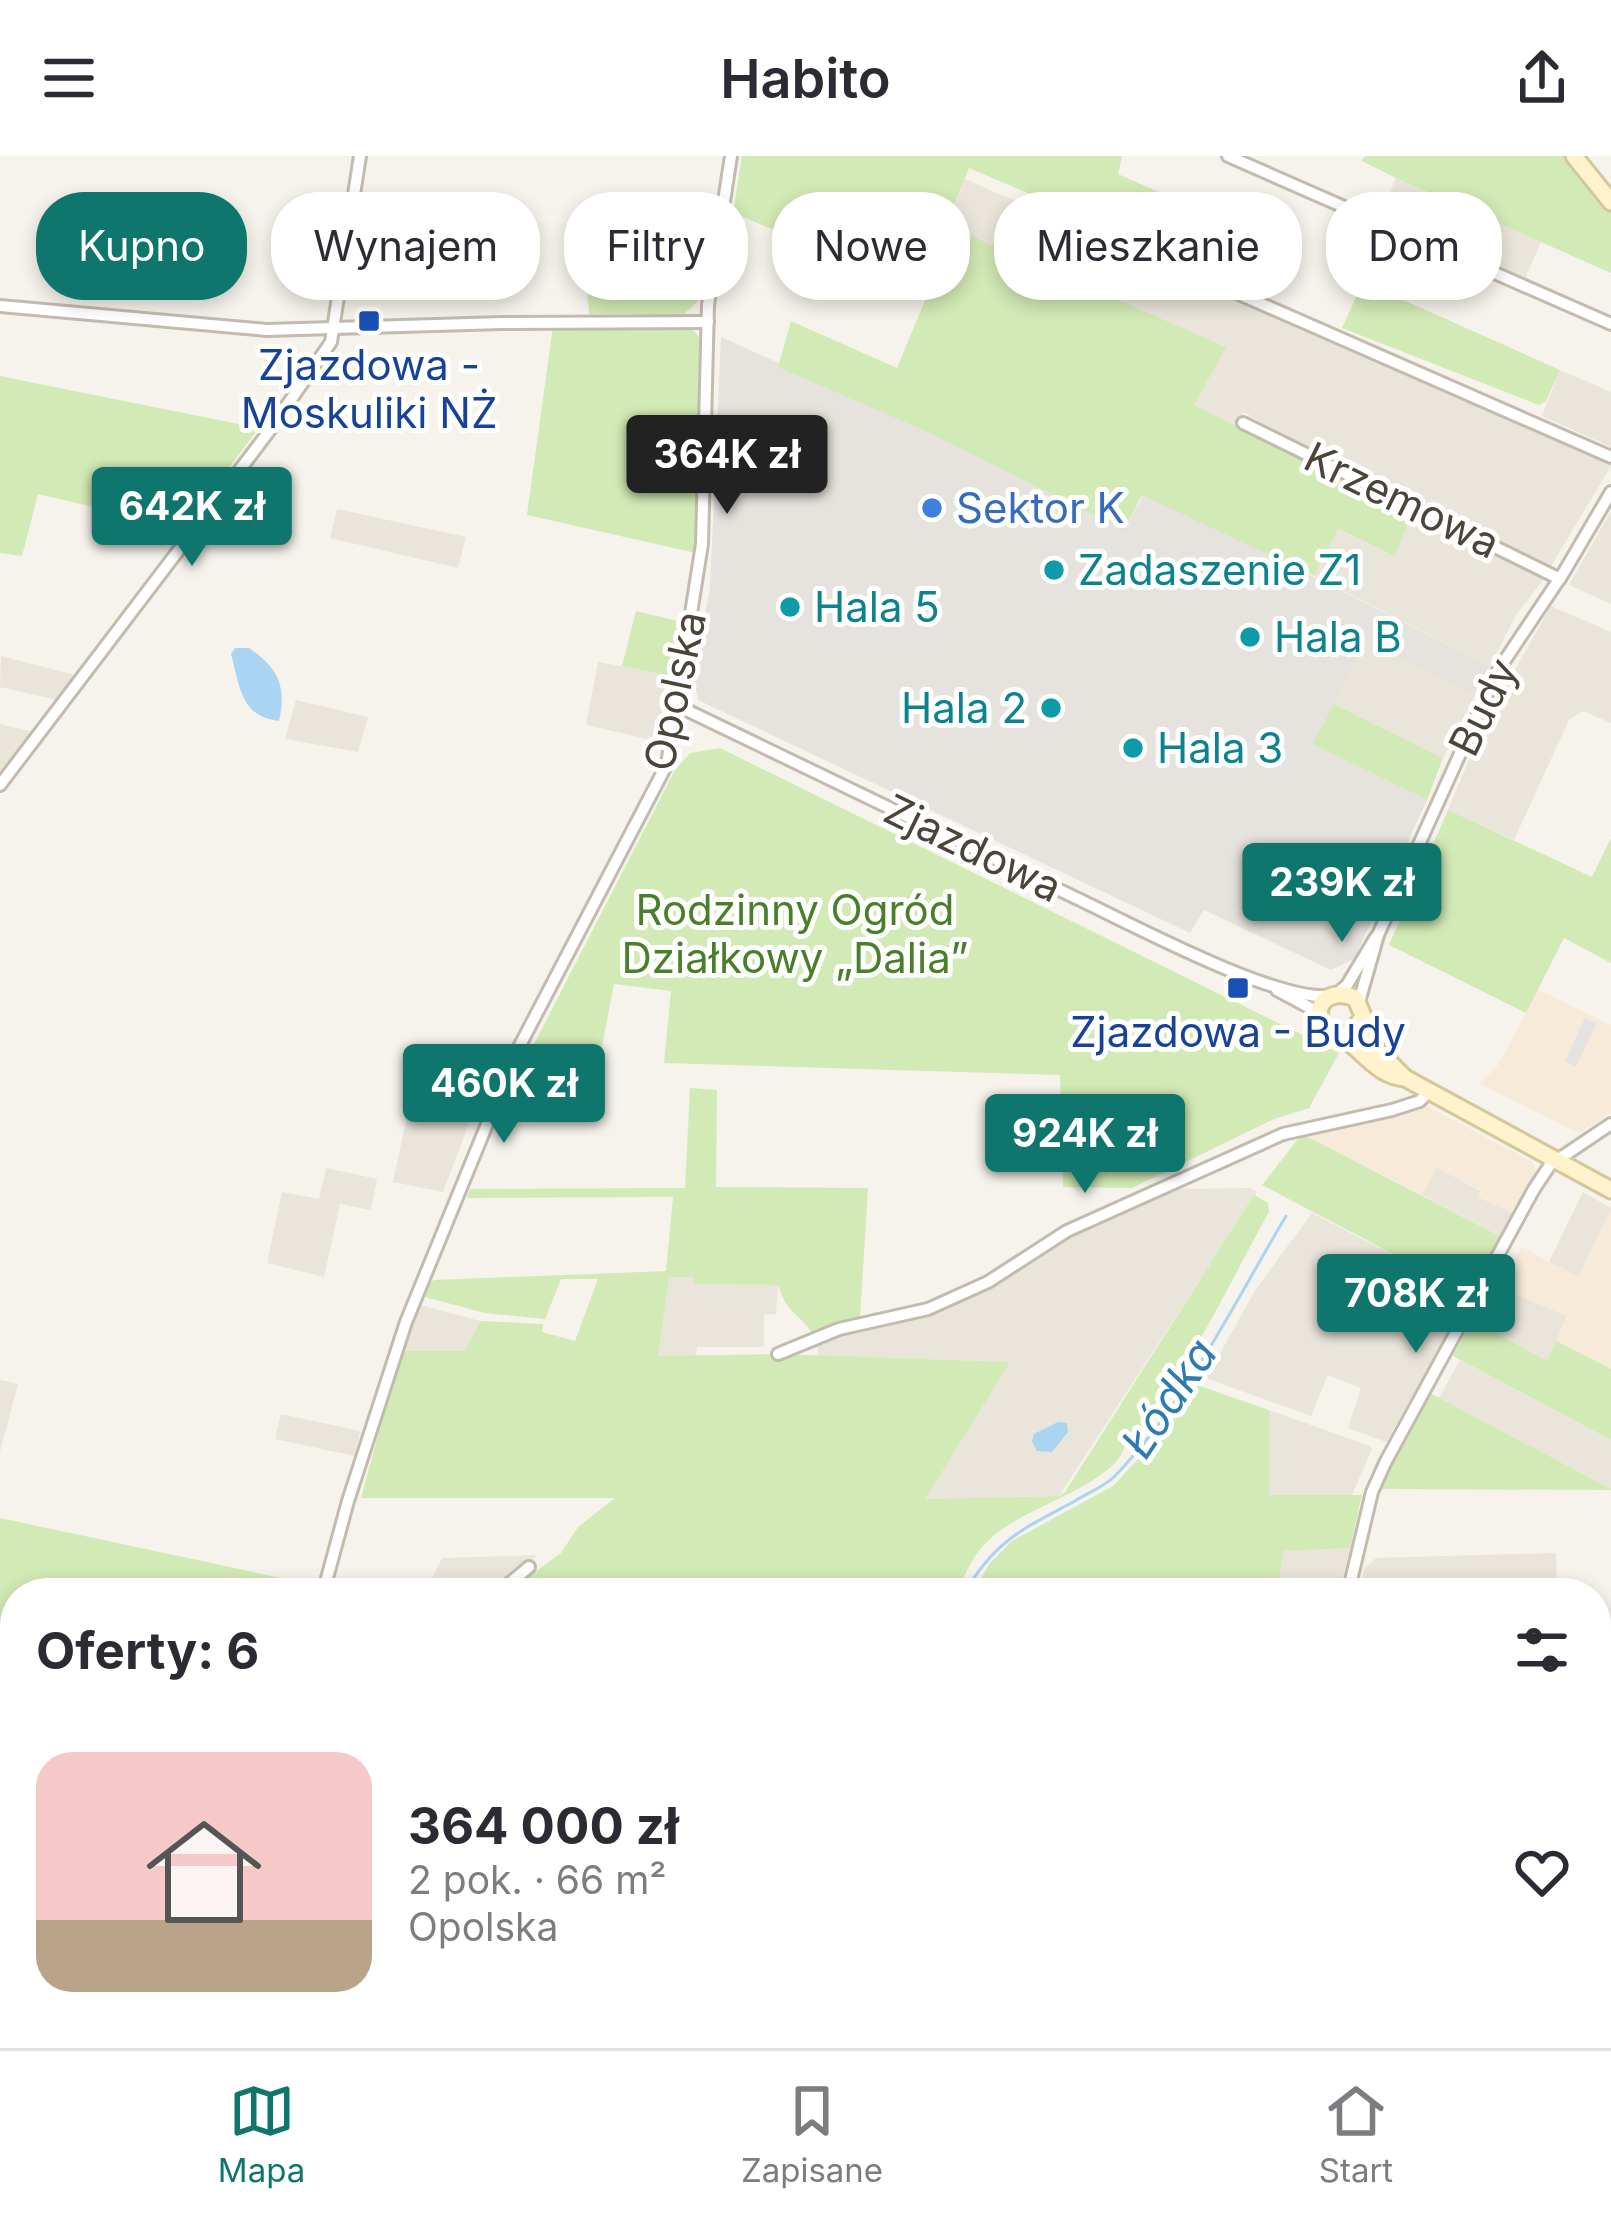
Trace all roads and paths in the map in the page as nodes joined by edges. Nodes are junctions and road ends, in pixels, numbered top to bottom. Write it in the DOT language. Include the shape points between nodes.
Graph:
graph roads {
  1 [pos="360,156"];
  2 [pos="731,156"];
  3 [pos="1228,156"];
  4 [pos="1574,156"];
  5 [pos="1611,202"];
  6 [pos="1253,300"];
  7 [pos="0,306"];
  8 [pos="708,322"];
  9 [pos="1611,324"];
  10 [pos="335,328"];
  11 [pos="1243,422"];
  12 [pos="1611,457"];
  13 [pos="1611,492"];
  14 [pos="1560,579"];
  15 [pos="678,706"];
  16 [pos="0,784"];
  17 [pos="1378,934"];
  18 [pos="1270,985"];
  19 [pos="1334,995"];
  20 [pos="1359,1002"];
  21 [pos="1320,1018"];
  22 [pos="1360,1025"];
  23 [pos="1340,1036"];
  24 [pos="1405,1078"];
  25 [pos="1429,1091"];
  26 [pos="1611,1124"];
  27 [pos="1556,1161"];
  28 [pos="1611,1190"];
  29 [pos="778,1354"];
  30 [pos="529,1567"];
  31 [pos="327,1578"];
  32 [pos="516,1578"];
  33 [pos="1352,1578"];
  1 -- 10 [label="street"];
  2 -- 8 [label="street, Opolska"];
  3 -- 9 [label="street"];
  4 -- 5 [label="street"];
  6 -- 12 [label="street"];
  7 -- 10 [label="street" via="252,329"];
  8 -- 10 [label="street"];
  8 -- 15 [label="street, Opolska" via="702,544"];
  10 -- 16 [label="street" via="300,389"];
  11 -- 14 [label="street, Krzemowa"];
  13 -- 14 [label="street, Budy"];
  14 -- 17 [label="street, Budy" via="1505,656"];
  15 -- 18 [label="street, Zjazdowa"];
  15 -- 31 [label="street, Opolska" via="667,764 527,1030 406,1322"];
  17 -- 19 [label="street, Budy"];
  17 -- 20 [label="street, Budy"];
  18 -- 19 [label="street, Zjazdowa"];
  18 -- 21 [label="street, Zjazdowa"];
  19 -- 20 [label="street"];
  19 -- 21 [label="street"];
  20 -- 22 [label="street"];
  21 -- 23 [label="street"];
  22 -- 23 [label="street"];
  22 -- 24 [label="street"];
  23 -- 24 [label="street" via="1383,1071"];
  24 -- 25 [label="street"];
  25 -- 27 [label="street"];
  25 -- 29 [label="street" via="1392,1110 1283,1134 1067,1231 928,1309 839,1329"];
  26 -- 27 [label="street"];
  27 -- 28 [label="street"];
  27 -- 33 [label="street" via="1392,1448 1372,1492"];
  30 -- 32 [label="street"];
}
